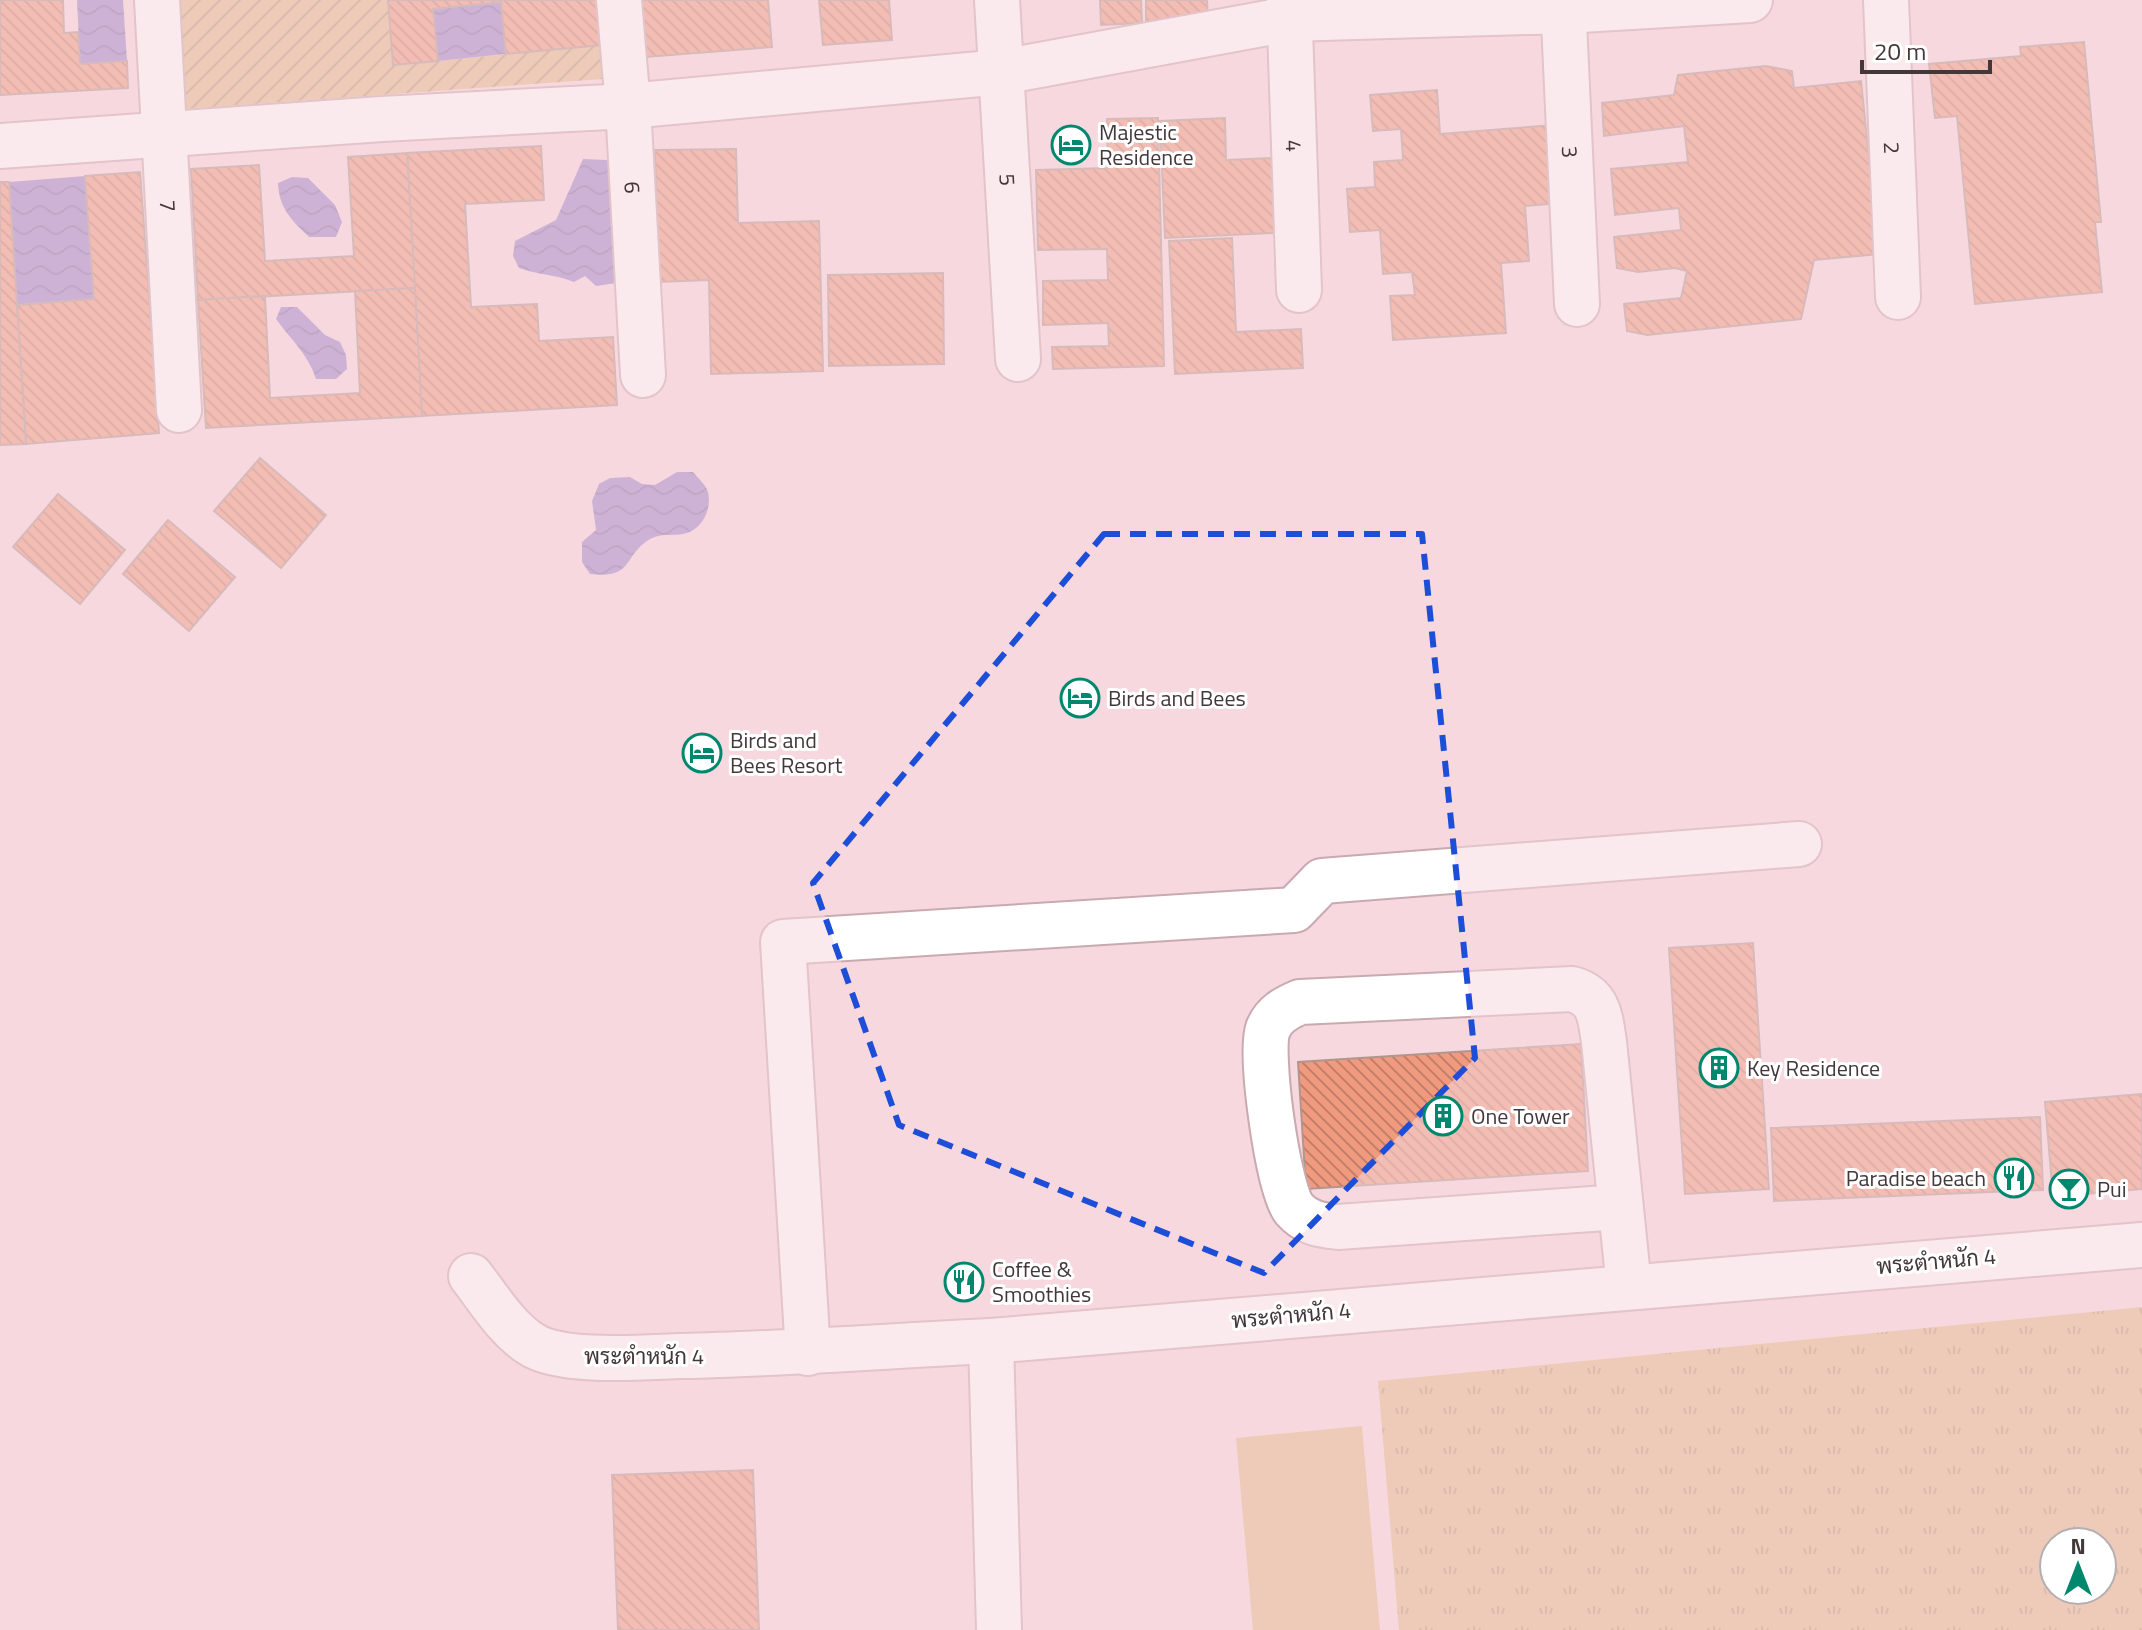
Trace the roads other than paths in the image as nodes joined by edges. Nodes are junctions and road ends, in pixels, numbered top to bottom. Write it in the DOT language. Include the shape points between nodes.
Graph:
graph roads {
  1 [pos="157,0"];
  2 [pos="619,0"];
  3 [pos="997,0"];
  4 [pos="1750,0"];
  5 [pos="1886,0"];
  6 [pos="1564,5"];
  7 [pos="1289,10"];
  8 [pos="1002,72"];
  9 [pos="628,106"];
  10 [pos="164,134"];
  11 [pos="0,146"];
  12 [pos="1299,290"];
  13 [pos="1898,297"];
  14 [pos="1577,304"];
  15 [pos="1018,359"];
  16 [pos="643,375"];
  17 [pos="179,410"];
  18 [pos="1799,844"];
  19 [pos="1620,1207"];
  20 [pos="2142,1245"];
  21 [pos="471,1276"];
  22 [pos="1629,1287"];
  23 [pos="976,1342"];
  24 [pos="808,1353"];
  25 [pos="974,1630"];
  26 [pos="999,1630"];
  1 -- 10 [label="street, 7"];
  2 -- 9 [label="street, 6"];
  3 -- 8 [label="street, 5"];
  4 -- 6 [label="street"];
  5 -- 13 [label="street, 2"];
  6 -- 7 [label="street"];
  6 -- 14 [label="street, 3"];
  7 -- 8 [label="street"];
  7 -- 12 [label="street, 4"];
  8 -- 9 [label="street"];
  8 -- 15 [label="street, 5"];
  9 -- 10 [label="street"];
  9 -- 16 [label="street, 6"];
  10 -- 11 [label="street"];
  10 -- 17 [label="street, 7"];
  18 -- 24 [label="street" via="1322,881 1294,910 783,942"];
  19 -- 19 [label="street" via="1315,1225 1292,1207 1278,1165 1265,1052 1272,1020 1300,1002 1583,992 1593,999 1601,1022"];
  19 -- 22 [label="street"];
  20 -- 22 [label="street, พระตำหนัก 4"];
  21 -- 24 [label="street, พระตำหนัก 4" via="512,1328 552,1353 625,1358"];
  22 -- 23 [label="street, พระตำหนัก 4"];
  23 -- 24 [label="street, พระตำหนัก 4"];
  23 -- 25 [label="street"];
  23 -- 26 [label="street"];
}
